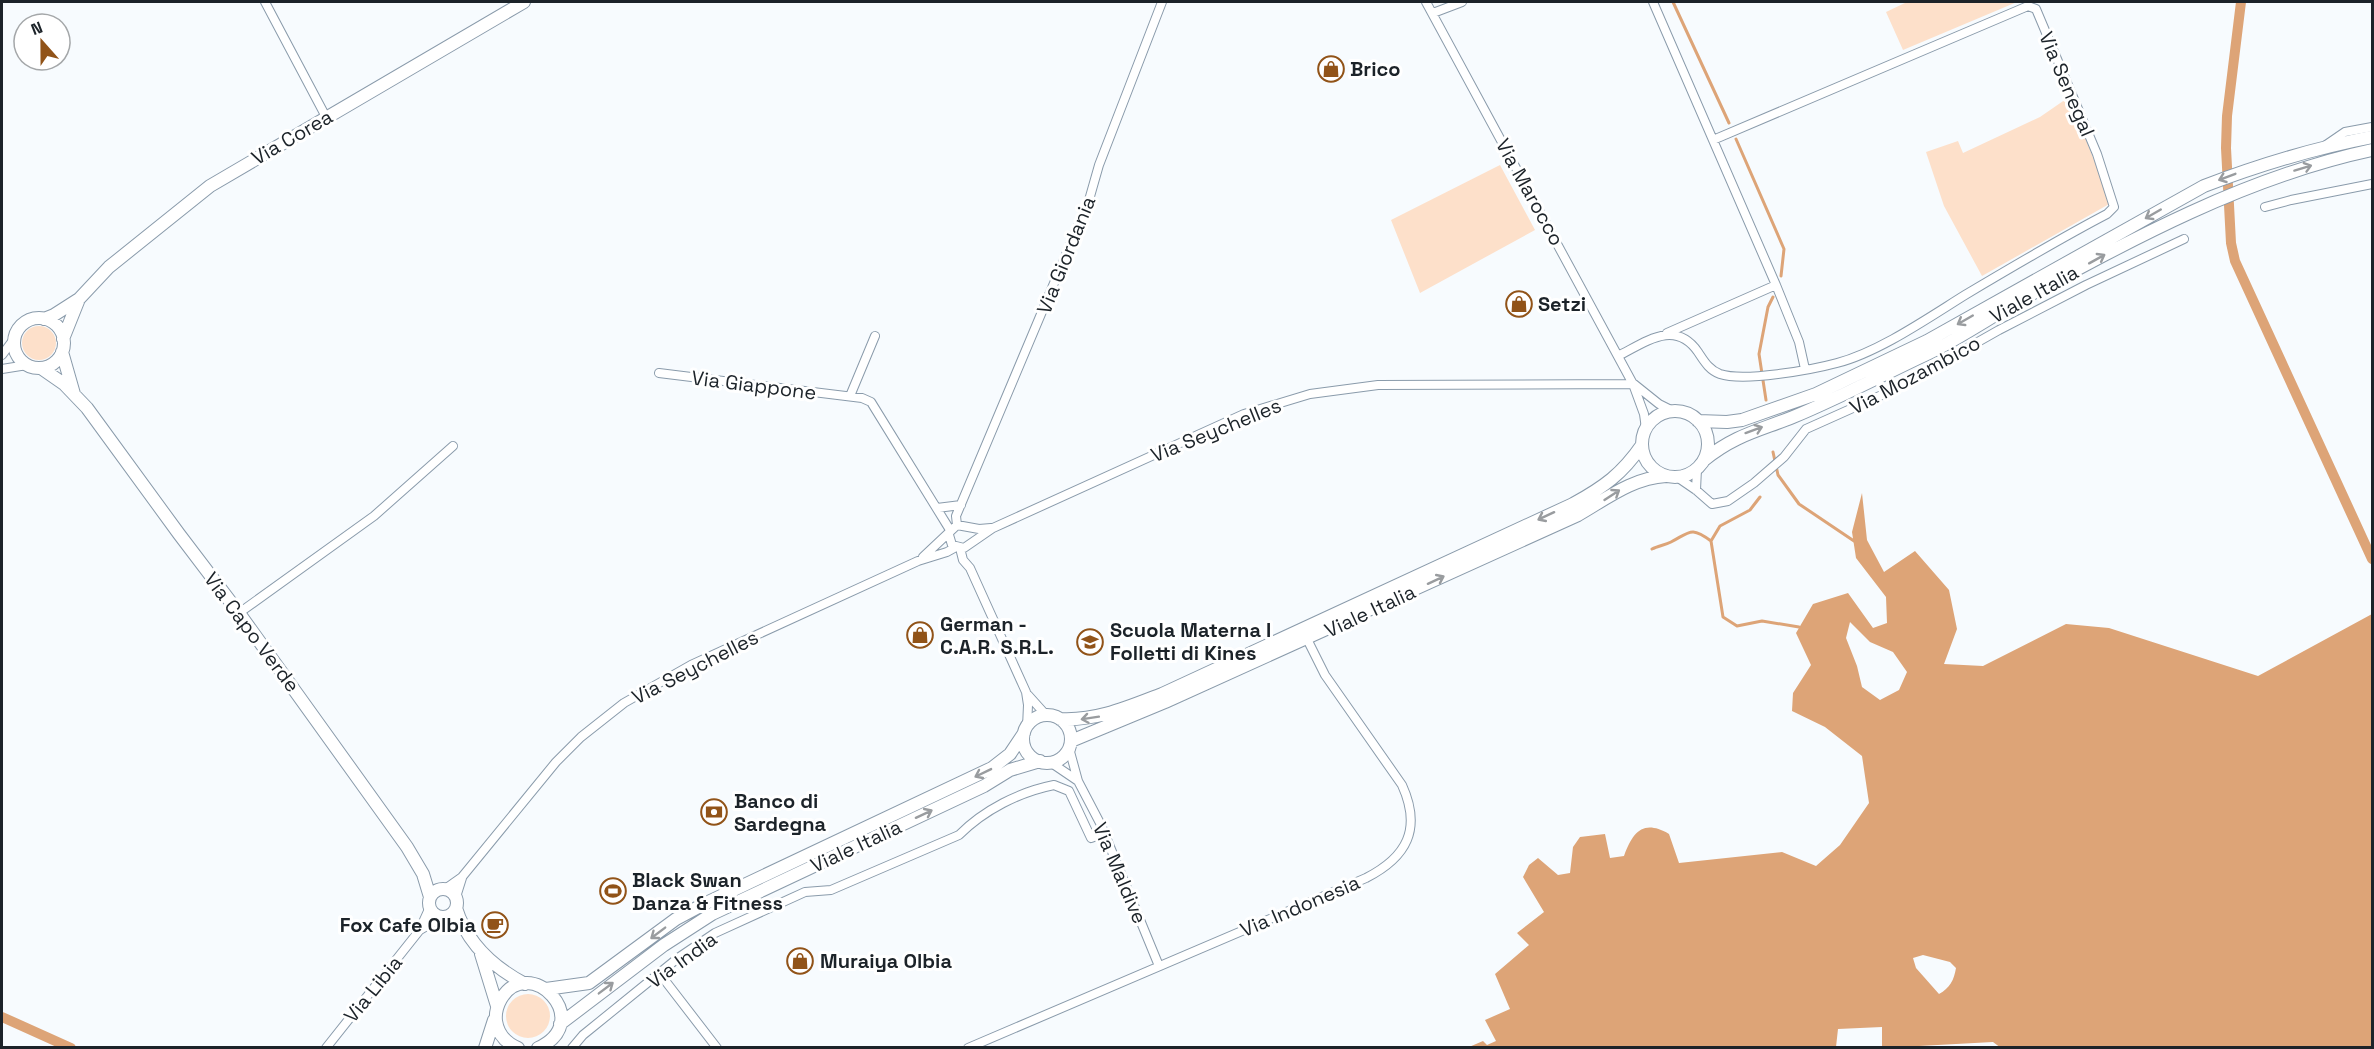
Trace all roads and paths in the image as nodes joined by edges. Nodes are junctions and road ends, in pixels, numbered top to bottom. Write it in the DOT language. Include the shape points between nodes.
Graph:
graph roads {
  1 [pos="265,2"];
  2 [pos="524,2"];
  3 [pos="1162,2"];
  4 [pos="1426,2"];
  5 [pos="1462,2"];
  6 [pos="1653,2"];
  7 [pos="1432,13"];
  8 [pos="326,117"];
  9 [pos="2373,128"];
  10 [pos="2373,137"];
  11 [pos="1713,140"];
  12 [pos="2321,148"];
  13 [pos="2373,150"];
  14 [pos="2373,184"];
  15 [pos="2265,207"];
  16 [pos="2184,239"];
  17 [pos="1776,285"];
  18 [pos="79,298"];
  19 [pos="44,319"];
  20 [pos="1662,335"];
  21 [pos="875,336"];
  22 [pos="14,339"];
  23 [pos="63,345"];
  24 [pos="2,356"];
  25 [pos="1618,356"];
  26 [pos="27,365"];
  27 [pos="41,368"];
  28 [pos="2,369"];
  29 [pos="1805,369"];
  30 [pos="659,373"];
  31 [pos="1633,384"];
  32 [pos="74,395"];
  33 [pos="850,396"];
  34 [pos="1673,411"];
  35 [pos="1698,421"];
  36 [pos="1646,429"];
  37 [pos="1642,445"];
  38 [pos="453,446"];
  39 [pos="1701,464"];
  40 [pos="1671,477"];
  41 [pos="1696,490"];
  42 [pos="961,505"];
  43 [pos="938,508"];
  44 [pos="993,528"];
  45 [pos="958,529"];
  46 [pos="964,546"];
  47 [pos="918,561"];
  48 [pos="239,613"];
  49 [pos="1307,639"];
  50 [pos="1026,692"];
  51 [pos="1046,715"];
  52 [pos="1060,718"];
  53 [pos="1026,730"];
  54 [pos="1070,745"];
  55 [pos="1045,762"];
  56 [pos="1078,781"];
  57 [pos="1104,833"];
  58 [pos="423,874"];
  59 [pos="462,877"];
  60 [pos="443,889"];
  61 [pos="456,902"];
  62 [pos="430,903"];
  63 [pos="444,917"];
  64 [pos="463,929"];
  65 [pos="419,931"];
  66 [pos="481,953"];
  67 [pos="1159,966"];
  68 [pos="660,974"];
  69 [pos="525,984"];
  70 [pos="546,989"];
  71 [pos="496,1011"];
  72 [pos="560,1024"];
  73 [pos="326,1047"];
  74 [pos="485,1047"];
  75 [pos="518,1047"];
  76 [pos="538,1047"];
  77 [pos="572,1047"];
  78 [pos="717,1047"];
  79 [pos="968,1047"];
  1 -- 8 [label="street"];
  2 -- 8 [label="main road, Via Corea"];
  3 -- 42 [label="street, Via Giordania" via="1089,200"];
  4 -- 7 [label="street, Via Marocco"];
  5 -- 7 [label="street"];
  6 -- 11 [label="street"];
  7 -- 25 [label="street, Via Marocco"];
  8 -- 18 [label="main road, Via Corea" via="210,186 109,267"];
  9 -- 12 [label="street" via="2345,132"];
  10 -- 12 [label="main road, Viale Italia"];
  11 -- 17 [label="street"];
  11 -- 29 [label="street, Via Senegal" via="2028,6 2037,9 2097,154 2114,207 2108,214 1877,346 1836,364"];
  12 -- 35 [label="main road, Viale Italia, one-way" via="2249,168 2204,186 1927,341 1816,394 1742,420"];
  39 -- 13 [label="main road, Viale Italia, one-way" via="1742,435 1793,417 1932,351 2136,238 2248,188 2327,160"];
  14 -- 15 [label="street"];
  16 -- 41 [label="street, Via Mozambico" via="1999,330 1893,390 1806,429 1780,461 1728,501 1712,504"];
  17 -- 20 [label="street"];
  17 -- 29 [label="street" via="1799,342"];
  18 -- 19 [label="main road"];
  18 -- 23 [label="main road"];
  19 -- 22 [label="main road" via="22,324"];
  19 -- 23 [label="main road" via="56,325"];
  20 -- 25 [label="street"];
  20 -- 29 [label="street, Via Senegal" via="1678,335 1687,340 1706,365 1731,377"];
  21 -- 33 [label="street"];
  22 -- 24 [label="street"];
  22 -- 26 [label="main road" via="16,354"];
  23 -- 27 [label="main road" via="54,363"];
  23 -- 32 [label="main road"];
  25 -- 31 [label="street, Via Marocco"];
  26 -- 27 [label="main road"];
  26 -- 28 [label="street"];
  27 -- 32 [label="main road, Via Capo Verde"];
  30 -- 33 [label="street, Via Giappone"];
  31 -- 34 [label="street, Via Marocco"];
  31 -- 36 [label="street, Via Marocco"];
  31 -- 44 [label="street, Via Seychelles" via="1378,385 1310,394 1244,414"];
  32 -- 48 [label="main road, Via Capo Verde"];
  33 -- 43 [label="street, Via Giappone" via="872,402"];
  34 -- 35 [label="main road"];
  34 -- 36 [label="main road" via="1657,417"];
  35 -- 39 [label="main road" via="1708,439"];
  36 -- 37 [label="main road"];
  37 -- 40 [label="main road" via="1649,464"];
  37 -- 52 [label="main road, Viale Italia, one-way" via="1612,481 1563,508 1162,694 1108,715"];
  38 -- 48 [label="street" via="374,516"];
  39 -- 40 [label="main road" via="1688,475"];
  39 -- 41 [label="street"];
  40 -- 41 [label="street, Via Mozambico"];
  49 -- 40 [label="main road, Viale Italia, one-way" via="1578,515 1625,486"];
  42 -- 43 [label="street"];
  42 -- 45 [label="street, Via Giordania" via="956,516"];
  43 -- 45 [label="street, Via Giappone"];
  44 -- 45 [label="street, Via Seychelles"];
  44 -- 46 [label="street, Via Seychelles"];
  45 -- 46 [label="street, Via Giordania" via="972,534"];
  45 -- 46 [label="street, Via Giappone" via="950,542"];
  45 -- 47 [label="street, Via Seychelles"];
  46 -- 47 [label="street, Via Seychelles"];
  46 -- 50 [label="street" via="963,560"];
  47 -- 59 [label="street, Via Seychelles" via="691,665 624,703 556,762"];
  48 -- 58 [label="main road, Via Capo Verde"];
  49 -- 54 [label="main road, Viale Italia"];
  49 -- 67 [label="street, Via Indonesia" via="1325,675 1402,785 1412,813 1404,848 1393,861 1366,878"];
  50 -- 51 [label="street"];
  50 -- 53 [label="street"];
  51 -- 52 [label="main road"];
  51 -- 53 [label="main road" via="1036,718"];
  52 -- 54 [label="main road" via="1068,727"];
  53 -- 55 [label="main road" via="1027,750"];
  53 -- 70 [label="main road, Viale Italia, one-way" via="1010,754 992,768 704,904 676,919 589,983"];
  54 -- 55 [label="main road" via="1063,756"];
  54 -- 56 [label="street, Via Maldive"];
  55 -- 56 [label="street, Via Maldive"];
  72 -- 55 [label="main road, Viale Italia, one-way" via="664,945 712,914 984,786 1010,770"];
  56 -- 57 [label="street, Via Maldive"];
  57 -- 67 [label="street, Via Maldive"];
  57 -- 68 [label="street, Via India" via="1091,838 1068,791 1054,785 1028,792 972,822 959,835 831,890 805,892 715,933"];
  58 -- 60 [label="main road, Via Capo Verde"];
  58 -- 62 [label="main road, Via Capo Verde"];
  59 -- 60 [label="street, Via Seychelles"];
  59 -- 61 [label="street, Via Seychelles"];
  60 -- 61 [label="main road"];
  60 -- 62 [label="main road" via="436,890"];
  61 -- 63 [label="main road"];
  61 -- 64 [label="main road"];
  62 -- 63 [label="main road" via="433,913"];
  62 -- 65 [label="street, Via Libia"];
  63 -- 64 [label="main road"];
  63 -- 65 [label="street, Via Libia"];
  64 -- 66 [label="main road"];
  65 -- 73 [label="street, Via Libia"];
  66 -- 69 [label="main road"];
  66 -- 71 [label="main road"];
  67 -- 79 [label="street, Via Indonesia"];
  68 -- 77 [label="street, Via India"];
  68 -- 78 [label="street"];
  69 -- 70 [label="main road"];
  69 -- 71 [label="main road" via="504,994"];
  70 -- 72 [label="main road" via="556,998"];
  71 -- 74 [label="main road"];
  71 -- 75 [label="main road" via="497,1028 504,1039"];
  72 -- 76 [label="main road, Viale Italia" via="548,1043"];
}
